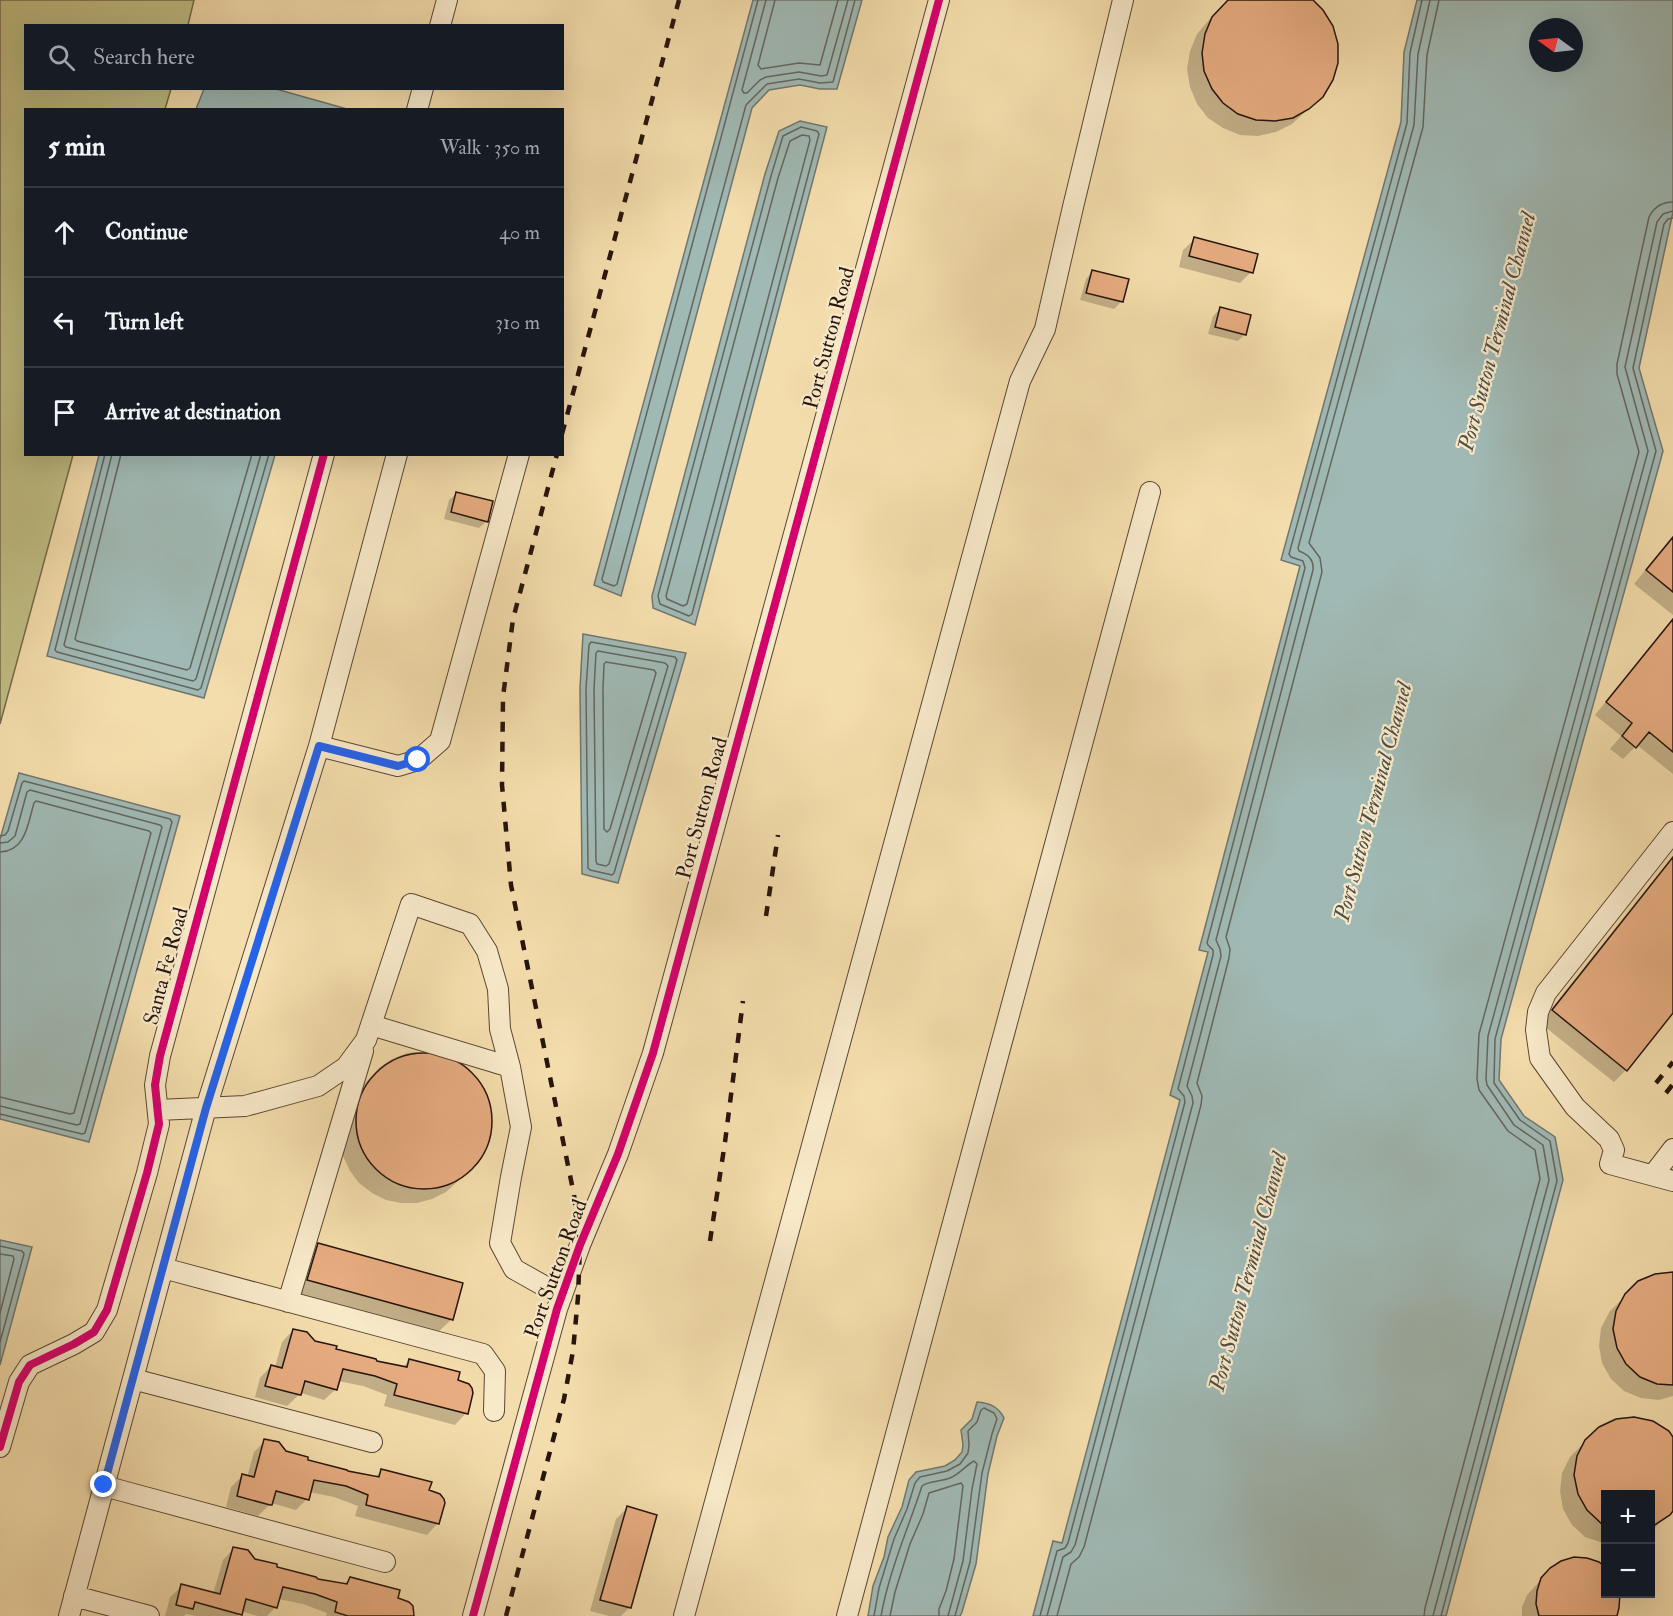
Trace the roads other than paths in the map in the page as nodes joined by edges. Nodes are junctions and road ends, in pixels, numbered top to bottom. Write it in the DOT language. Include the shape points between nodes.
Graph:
graph roads {
  1 [pos="447,0"];
  2 [pos="939,0"];
  3 [pos="1123,0"];
  4 [pos="441,24"];
  5 [pos="422,90"];
  6 [pos="418,108"];
  7 [pos="323,456"];
  8 [pos="396,456"];
  9 [pos="518,456"];
  10 [pos="1150,492"];
  11 [pos="319,746"];
  12 [pos="1673,832"];
  13 [pos="369,1033"];
  14 [pos="510,1067"];
  15 [pos="206,1108"];
  16 [pos="158,1110"];
  17 [pos="1673,1149"];
  18 [pos="1653,1176"];
  19 [pos="1673,1181"];
  20 [pos="163,1268"];
  21 [pos="562,1296"];
  22 [pos="288,1302"];
  23 [pos="133,1379"];
  24 [pos="494,1411"];
  25 [pos="372,1442"];
  26 [pos="0,1447"];
  27 [pos="104,1485"];
  28 [pos="385,1562"];
  29 [pos="75,1596"];
  30 [pos="69,1616"];
  31 [pos="149,1616"];
  32 [pos="472,1616"];
  33 [pos="684,1616"];
  34 [pos="847,1616"];
  1 -- 4 [label="street"];
  2 -- 21 [label="street, Port Sutton Road" via="652,1053 618,1154"];
  3 -- 33 [label="street" via="1045,329 1020,381"];
  5 -- 6 [label="street"];
  7 -- 16 [label="street, Santa Fe Road" via="160,1056 155,1085"];
  8 -- 11 [label="street"];
  9 -- 11 [label="street" via="440,741 418,760 398,766"];
  10 -- 34 [label="street"];
  11 -- 15 [label="street"];
  12 -- 18 [label="street" via="1546,993 1536,1030 1540,1058 1575,1107 1609,1139 1614,1150 1610,1164"];
  13 -- 14 [label="street"];
  13 -- 14 [label="street" via="411,904 470,924 487,951 498,989 501,1029"];
  13 -- 15 [label="street" via="346,1067 318,1086 245,1106"];
  13 -- 22 [label="street"];
  14 -- 21 [label="street" via="521,1127 500,1243 514,1269"];
  15 -- 16 [label="street"];
  15 -- 20 [label="street"];
  16 -- 26 [label="street, Santa Fe Road" via="159,1124 107,1310 94,1332 30,1365 19,1382"];
  17 -- 18 [label="street"];
  18 -- 19 [label="street"];
  20 -- 22 [label="street"];
  20 -- 23 [label="street"];
  21 -- 32 [label="street, Port Sutton Road"];
  22 -- 24 [label="street" via="483,1354 495,1371"];
  23 -- 25 [label="street"];
  23 -- 27 [label="street"];
  27 -- 28 [label="street"];
  27 -- 29 [label="street"];
  29 -- 30 [label="street"];
  29 -- 31 [label="street"];
}
